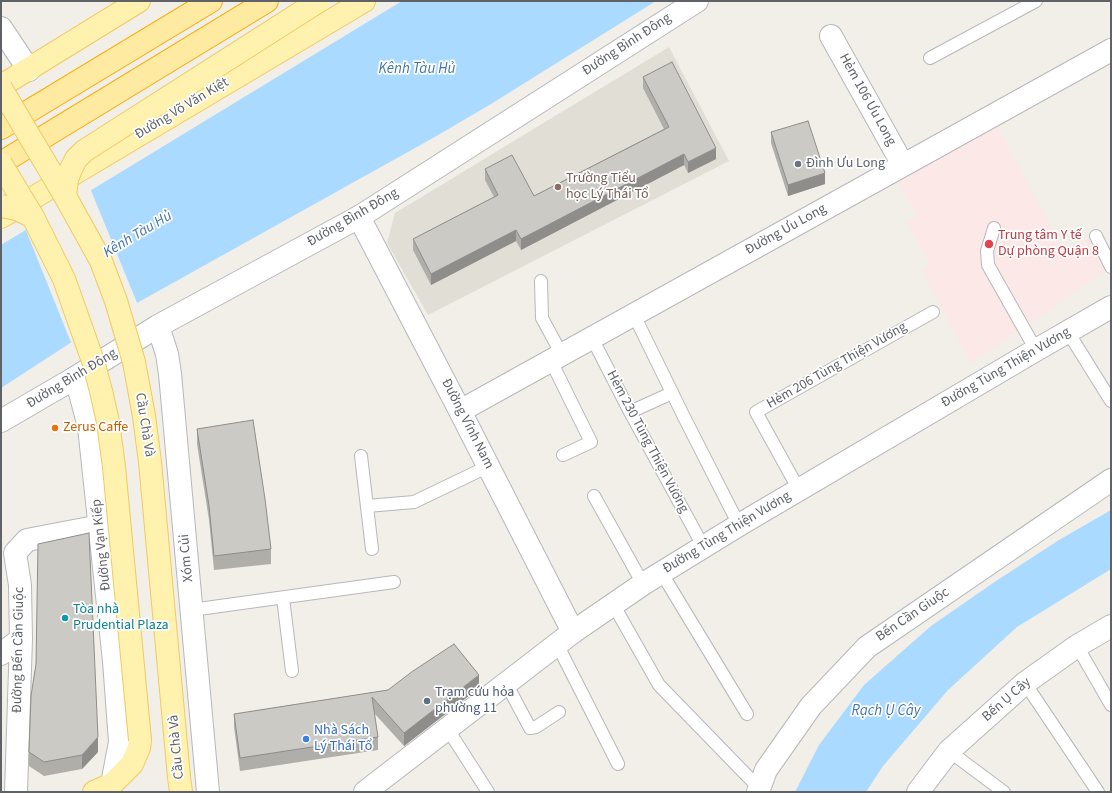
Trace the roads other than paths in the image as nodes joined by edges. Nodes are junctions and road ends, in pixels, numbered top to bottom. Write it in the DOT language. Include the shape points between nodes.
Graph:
graph roads {
  1 [pos="139,1"];
  2 [pos="211,1"];
  3 [pos="267,1"];
  4 [pos="319,1"];
  5 [pos="364,1"];
  6 [pos="697,1"];
  7 [pos="1036,1"];
  8 [pos="1,28"];
  9 [pos="831,36"];
  10 [pos="1111,50"];
  11 [pos="930,58"];
  12 [pos="29,70"];
  13 [pos="1,87"];
  14 [pos="1,128"];
  15 [pos="1,163"];
  16 [pos="903,165"];
  17 [pos="66,196"];
  18 [pos="1,206"];
  19 [pos="33,217"];
  20 [pos="359,217"];
  21 [pos="1,218"];
  22 [pos="994,228"];
  23 [pos="1096,236"];
  24 [pos="1111,267"];
  25 [pos="542,281"];
  26 [pos="1111,307"];
  27 [pos="933,312"];
  28 [pos="634,315"];
  29 [pos="158,326"];
  30 [pos="1068,332"];
  31 [pos="592,338"];
  32 [pos="1036,350"];
  33 [pos="556,358"];
  34 [pos="73,379"];
  35 [pos="672,393"];
  36 [pos="1111,401"];
  37 [pos="460,411"];
  38 [pos="630,412"];
  39 [pos="1,421"];
  40 [pos="563,455"];
  41 [pos="361,456"];
  42 [pos="489,466"];
  43 [pos="1111,480"];
  44 [pos="799,490"];
  45 [pos="594,496"];
  46 [pos="367,506"];
  47 [pos="739,525"];
  48 [pos="100,526"];
  49 [pos="703,546"];
  50 [pos="372,549"];
  51 [pos="8,553"];
  52 [pos="661,572"];
  53 [pos="394,582"];
  54 [pos="643,584"];
  55 [pos="284,598"];
  56 [pos="613,604"];
  57 [pos="191,610"];
  58 [pos="1111,626"];
  59 [pos="565,638"];
  60 [pos="21,640"];
  61 [pos="1077,646"];
  62 [pos="1,654"];
  63 [pos="292,671"];
  64 [pos="506,683"];
  65 [pos="1025,683"];
  66 [pos="1111,705"];
  67 [pos="558,712"];
  68 [pos="747,714"];
  69 [pos="447,728"];
  70 [pos="950,751"];
  71 [pos="618,764"];
  72 [pos="180,785"];
  73 [pos="103,788"];
  74 [pos="758,790"];
  75 [pos="16,792"];
  76 [pos="208,792"];
  77 [pos="365,792"];
  78 [pos="488,792"];
  79 [pos="918,792"];
  80 [pos="1004,792"];
  81 [pos="1098,792"];
  1 -- 12 [label="main road"];
  2 -- 14 [label="highway"];
  3 -- 15 [label="highway"];
  4 -- 17 [label="main road, bridge" via="84,151 71,168 67,179"];
  5 -- 21 [label="main road, Đường Võ Văn Kiệt"];
  6 -- 20 [label="street, Đường Bình Đông"];
  7 -- 11 [label="lane"];
  8 -- 12 [label="street"];
  9 -- 16 [label="street, Hẻm 106 Ưu Long"];
  10 -- 16 [label="street, Đường Ưu Long"];
  12 -- 13 [label="main road"];
  13 -- 17 [label="main road, Cầu Chà Và, bridge"];
  15 -- 19 [label="main road, bridge"];
  16 -- 28 [label="street, Đường Ưu Long"];
  17 -- 72 [label="main road, Cầu Chà Và, bridge" via="108,279 134,362 150,462"];
  18 -- 19 [label="main road, bridge" via="17,209"];
  19 -- 73 [label="main road, bridge" via="64,279 93,361 102,391 114,467 140,740 132,764"];
  20 -- 29 [label="street, Đường Bình Đông"];
  20 -- 37 [label="street, Đường Vĩnh Nam"];
  22 -- 32 [label="lane" via="987,251 988,265"];
  23 -- 24 [label="lane"];
  25 -- 33 [label="lane" via="542,318"];
  26 -- 30 [label="street, Đường Tùng Thiện Vương"];
  27 -- 44 [label="lane, Hẻm 206 Tùng Thiện Vương" via="756,412"];
  28 -- 31 [label="street, Đường Ưu Long"];
  28 -- 35 [label="lane"];
  29 -- 34 [label="street, Đường Bình Đông"];
  29 -- 57 [label="street, Xóm Củi" via="170,374"];
  30 -- 32 [label="street, Đường Tùng Thiện Vương"];
  30 -- 36 [label="lane"];
  31 -- 33 [label="street, Đường Ưu Long"];
  31 -- 38 [label="lane, Hẻm 230 Tùng Thiện Vương"];
  32 -- 44 [label="street, Đường Tùng Thiện Vương"];
  33 -- 37 [label="street, Đường Ưu Long"];
  33 -- 40 [label="lane" via="591,442"];
  34 -- 39 [label="street, Đường Bình Đông"];
  34 -- 48 [label="street, Đường Vạn Kiếp" via="80,393 89,427"];
  35 -- 38 [label="lane"];
  35 -- 47 [label="lane"];
  37 -- 42 [label="street, Đường Vĩnh Nam"];
  38 -- 49 [label="lane, Hẻm 230 Tùng Thiện Vương"];
  41 -- 46 [label="lane"];
  42 -- 46 [label="lane" via="414,502"];
  42 -- 59 [label="street, Đường Vĩnh Nam"];
  43 -- 74 [label="street, Bến Cần Giuộc" via="867,647 811,706 766,770"];
  44 -- 47 [label="street, Đường Tùng Thiện Vương"];
  45 -- 54 [label="lane"];
  46 -- 50 [label="lane"];
  47 -- 49 [label="street, Đường Tùng Thiện Vương"];
  48 -- 51 [label="street, Đường Bến Cần Giuộc" via="27,540"];
  48 -- 73 [label="street, Đường Vạn Kiếp" via="120,742"];
  49 -- 52 [label="street, Đường Tùng Thiện Vương"];
  51 -- 60 [label="street, Đường Bến Cần Giuộc" via="20,585"];
  52 -- 54 [label="street, Đường Tùng Thiện Vương"];
  52 -- 68 [label="lane"];
  53 -- 55 [label="lane"];
  54 -- 56 [label="street, Đường Tùng Thiện Vương"];
  55 -- 57 [label="lane"];
  55 -- 63 [label="lane"];
  56 -- 59 [label="street, Đường Tùng Thiện Vương"];
  56 -- 74 [label="lane" via="659,685"];
  57 -- 76 [label="street, Xóm Củi"];
  58 -- 61 [label="street, Bến Ụ Cây"];
  59 -- 64 [label="street, Đường Tùng Thiện Vương"];
  59 -- 71 [label="lane"];
  60 -- 62 [label="street"];
  60 -- 75 [label="street, Đường Bến Cần Giuộc"];
  61 -- 65 [label="street, Bến Ụ Cây"];
  61 -- 66 [label="lane"];
  64 -- 67 [label="lane" via="530,728 536,727"];
  64 -- 69 [label="street, Đường Tùng Thiện Vương"];
  65 -- 70 [label="street, Bến Ụ Cây"];
  65 -- 81 [label="lane"];
  69 -- 77 [label="street, Đường Tùng Thiện Vương"];
  69 -- 78 [label="lane"];
  70 -- 79 [label="street, Bến Ụ Cây"];
  70 -- 80 [label="lane"];
}
